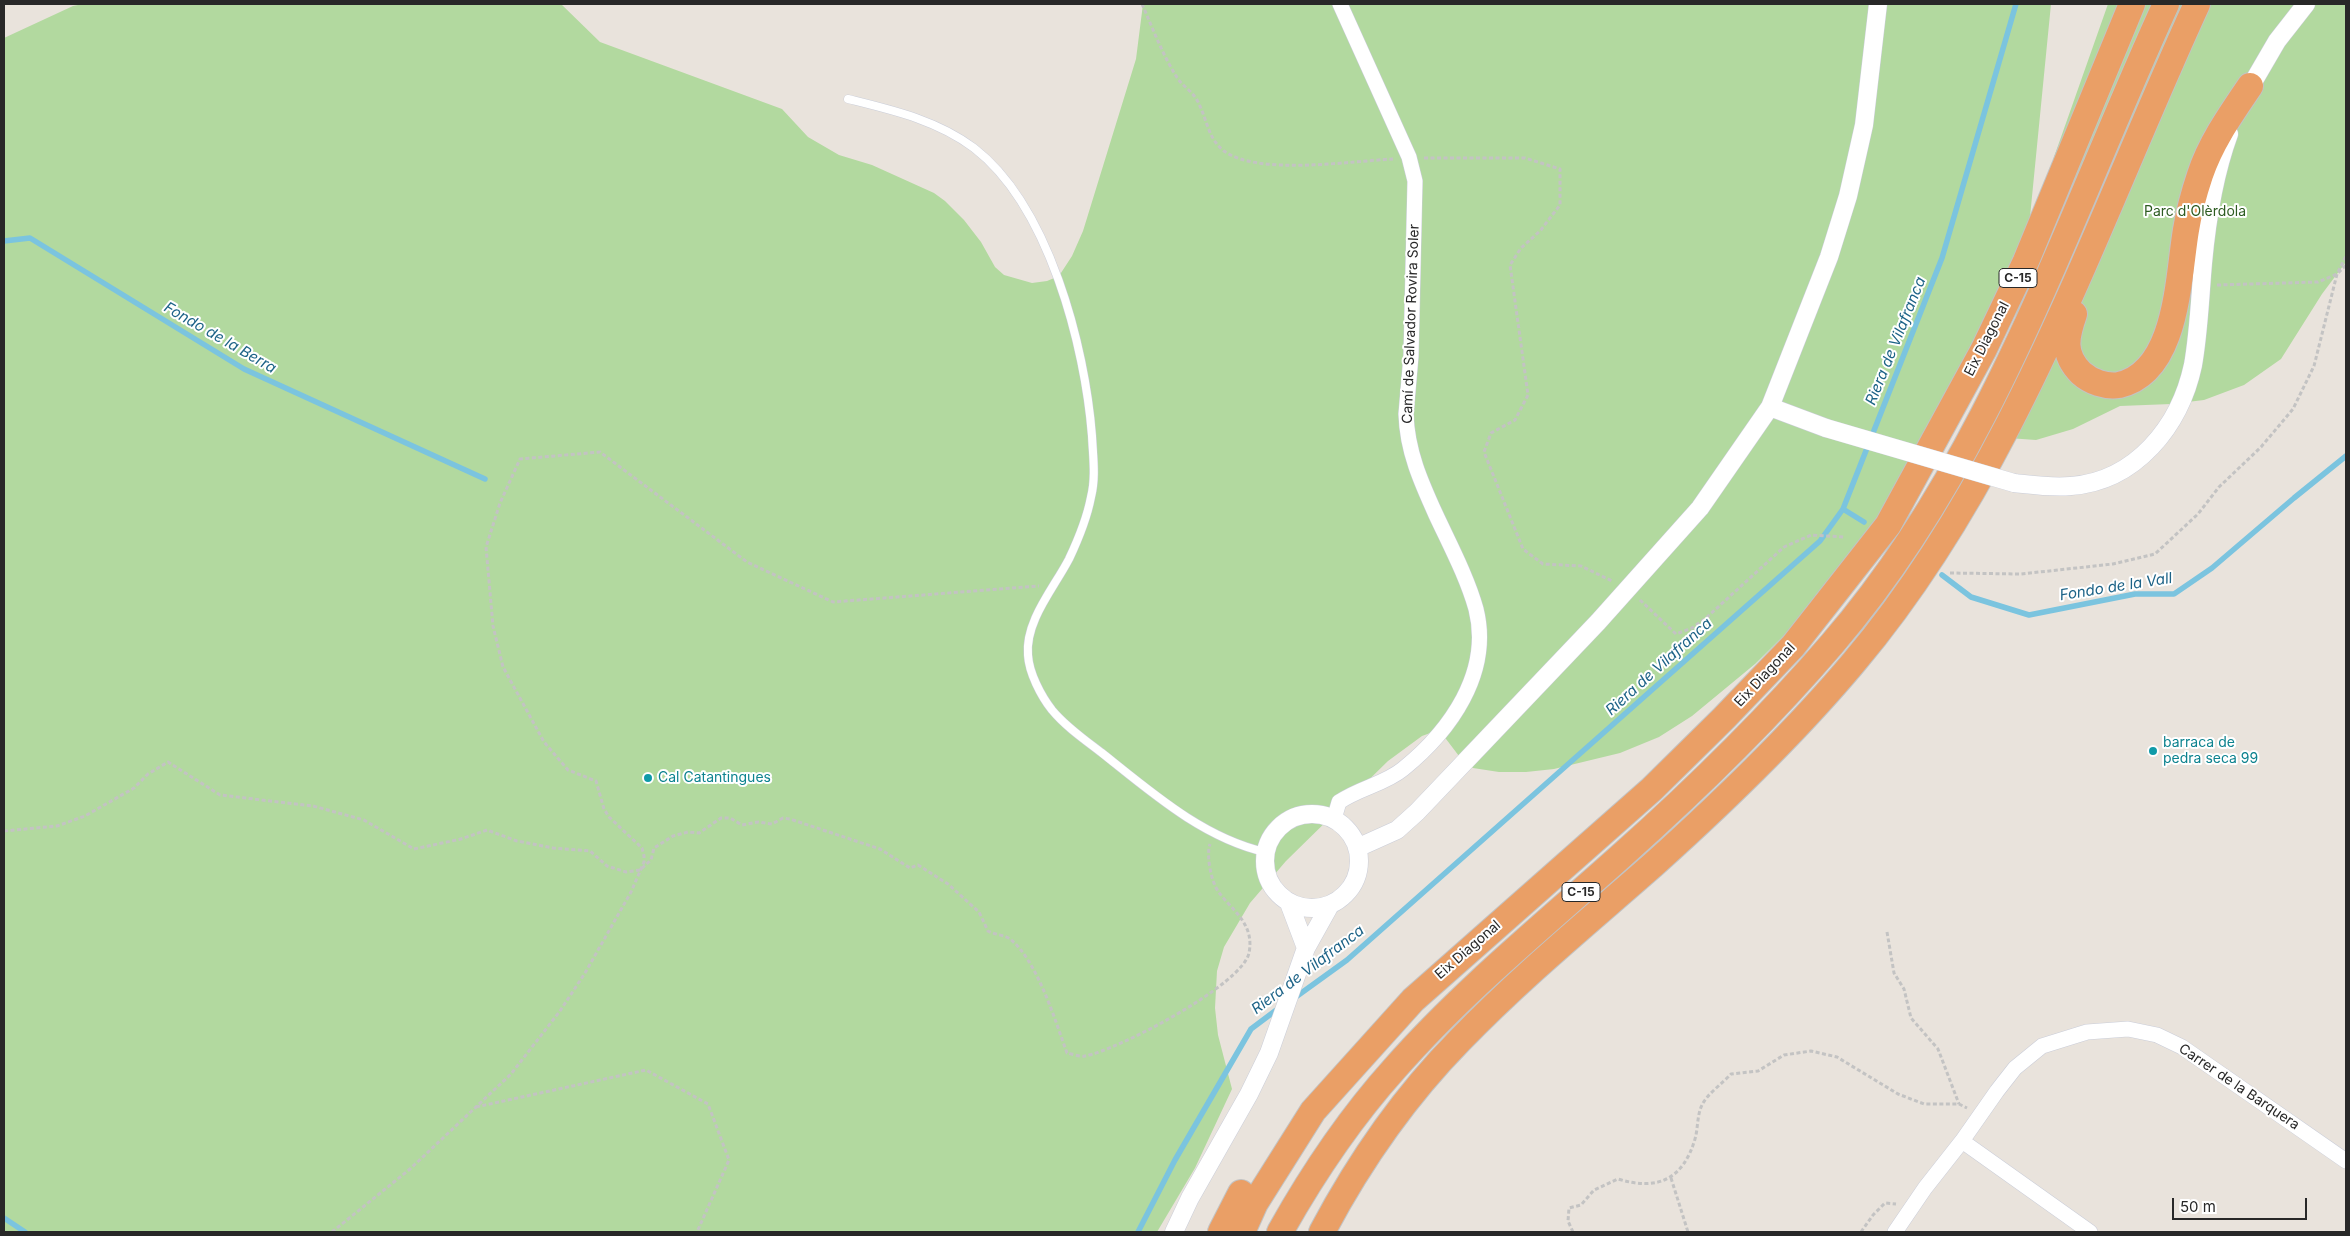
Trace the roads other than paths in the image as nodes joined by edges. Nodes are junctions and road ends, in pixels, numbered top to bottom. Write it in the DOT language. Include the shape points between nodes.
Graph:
graph roads {
  1 [pos="1340,4"];
  2 [pos="1878,4"];
  3 [pos="2132,4"];
  4 [pos="2166,4"];
  5 [pos="2197,4"];
  6 [pos="2306,4"];
  7 [pos="2250,86"];
  8 [pos="848,99"];
  9 [pos="2101,224"];
  10 [pos="1770,407"];
  11 [pos="1334,819"];
  12 [pos="1357,848"];
  13 [pos="1265,852"];
  14 [pos="1289,903"];
  15 [pos="1330,905"];
  16 [pos="1306,948"];
  17 [pos="1313,1111"];
  18 [pos="1962,1141"];
  19 [pos="2346,1161"];
  20 [pos="1174,1232"];
  21 [pos="1221,1232"];
  22 [pos="1242,1232"];
  23 [pos="1280,1232"];
  24 [pos="1322,1232"];
  25 [pos="1895,1232"];
  26 [pos="2090,1232"];
  1 -- 11 [label="street, Camí de Salvador Rovira Soler" via="1409,158 1415,181 1406,414 1408,441 1417,473 1472,597 1479,627 1476,666 1470,686 1449,723 1401,771 1339,802"];
  2 -- 10 [label="street" via="1864,125 1848,196 1829,257"];
  3 -- 17 [label="highway, Eix Diagonal / C-15" via="2026,261 1984,349 1888,525 1793,646 1724,718 1652,789 1413,1000"];
  4 -- 23 [label="highway, Eix Diagonal / C-15" via="2050,273 1984,413 1934,504 1877,587 1830,647 1744,742 1503,960 1419,1041 1373,1093 1332,1147"];
  5 -- 9 [label="highway"];
  6 -- 7 [label="street" via="2277,41"];
  7 -- 9 [label="highway" via="2208,154 2200,175 2188,221 2168,333 2146,369 2136,378 2116,385 2094,382 2083,375 2075,367 2066,348 2068,330"];
  7 -- 10 [label="street, bridge" via="2228,136 2214,185 2187,385 2172,422 2148,451 2132,464 2113,476 2092,483 2053,487 2014,483 1826,428"];
  8 -- 13 [label="lane" via="944,128 975,148 1002,174 1026,210 1051,258 1082,364 1090,405 1094,468 1092,495 1084,521 1069,558 1031,628 1028,655 1035,683 1052,710 1133,778 1216,835 1239,846"];
  9 -- 24 [label="highway" via="2049,342 1967,501 1931,559 1856,660 1810,712 1732,790 1458,1042 1422,1082 1373,1147 1342,1193"];
  10 -- 12 [label="street" via="1700,508 1628,589 1417,812 1397,830"];
  11 -- 12 [label="street" via="1350,833"];
  11 -- 13 [label="street" via="1309,814 1294,817 1279,826 1269,839"];
  12 -- 15 [label="street" via="1357,874 1350,889"];
  13 -- 14 [label="street" via="1267,878"];
  14 -- 15 [label="street" via="1305,908"];
  14 -- 16 [label="street"];
  15 -- 16 [label="street"];
  16 -- 20 [label="street" via="1269,1053"];
  17 -- 21 [label="highway" via="1285,1130 1241,1193"];
  17 -- 22 [label="highway, Eix Diagonal / C-15" via="1256,1203"];
  18 -- 19 [label="street, Carrer de la Barquera" via="2015,1068 2042,1046 2087,1032 2128,1029 2157,1035 2182,1047"];
  18 -- 25 [label="street, Carrer de la Barquera"];
  18 -- 26 [label="street"];
}
